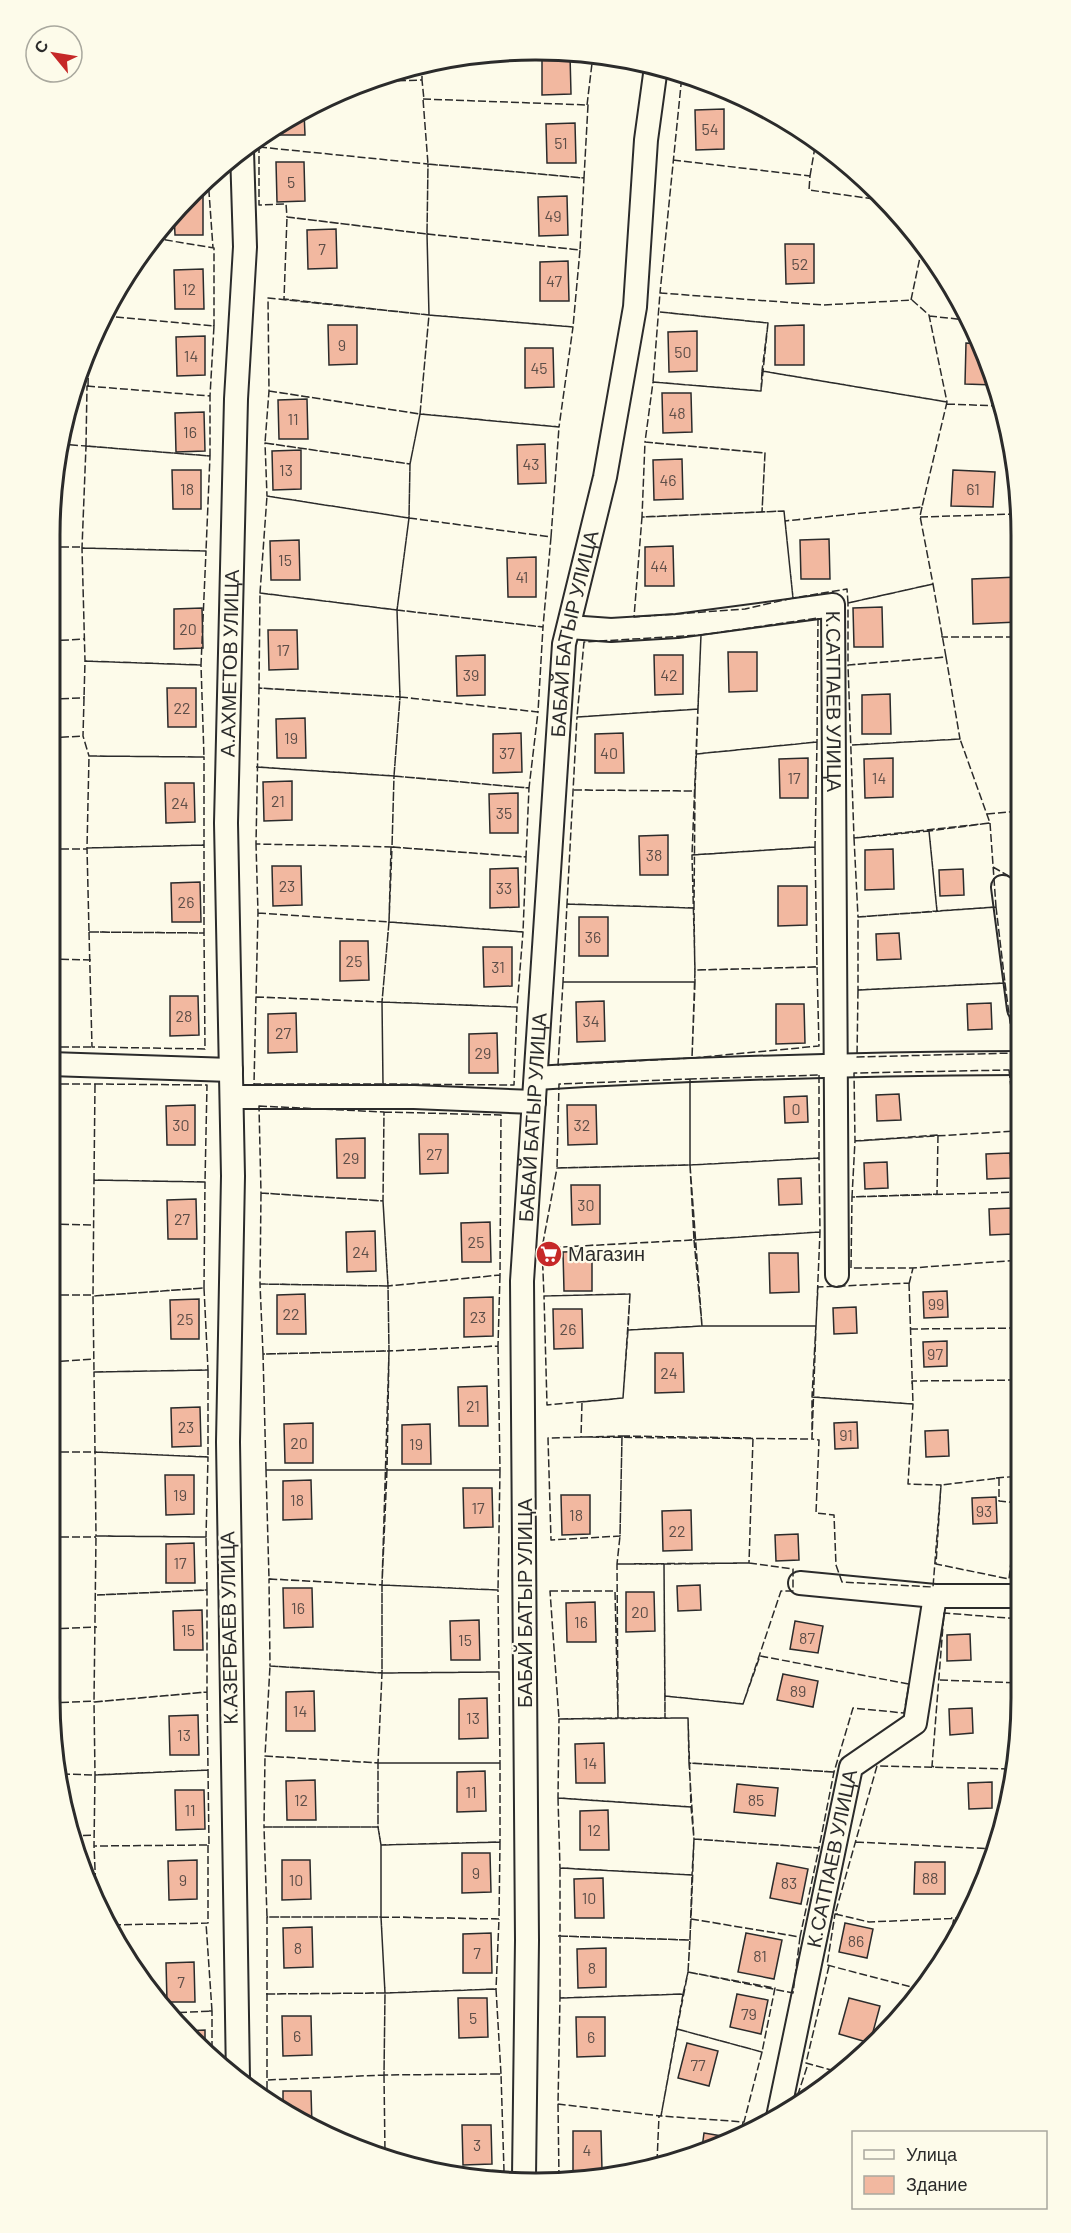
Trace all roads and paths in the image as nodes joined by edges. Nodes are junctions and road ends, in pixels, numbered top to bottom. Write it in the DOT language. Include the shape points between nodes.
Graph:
graph roads {
  1 [pos="655,75"];
  2 [pos="242,161"];
  3 [pos="568,627"];
  4 [pos="1003,887"];
  5 [pos="1011,948"];
  6 [pos="1011,1062"];
  7 [pos="60,1064"];
  8 [pos="835,1064"];
  9 [pos="231,1070"];
  10 [pos="536,1078"];
  11 [pos="232,1096"];
  12 [pos="534,1102"];
  13 [pos="233,1176"];
  14 [pos="837,1275"];
  15 [pos="800,1583"];
  16 [pos="934,1596"];
  17 [pos="1011,1596"];
  18 [pos="238,2068"];
  19 [pos="780,2105"];
  20 [pos="524,2173"];
  1 -- 3 [label="street, БАБАЙ БАТЫР УЛИЦА" via="646,140 634,307 604,477"];
  2 -- 9 [label="street, А.АХМЕТОВ УЛИЦА" via="246,247 236,399 226,823"];
  3 -- 8 [label="street, К.САТПАЕВ УЛИЦА" via="611,630 677,626 832,605"];
  3 -- 10 [label="street, БАБАЙ БАТЫР УЛИЦА"];
  4 -- 5 [label="street"];
  6 -- 8 [label="street"];
  7 -- 9 [label="street"];
  8 -- 10 [label="street"];
  8 -- 14 [label="street, К.САТПАЕВ УЛИЦА"];
  9 -- 11 [label="street, А.АХМЕТОВ УЛИЦА"];
  10 -- 12 [label="street, БАБАЙ БАТЫР УЛИЦА"];
  11 -- 12 [label="street"];
  11 -- 13 [label="street, А.АХМЕТОВ УЛИЦА"];
  12 -- 20 [label="street, БАБАЙ БАТЫР УЛИЦА" via="522,1281 528,1940"];
  13 -- 18 [label="street, К.АЗЕРБАЕВ УЛИЦА" via="228,1442"];
  15 -- 16 [label="street"];
  16 -- 17 [label="street"];
  16 -- 19 [label="street, К.САТПАЕВ УЛИЦА" via="915,1724 851,1767"];
}
